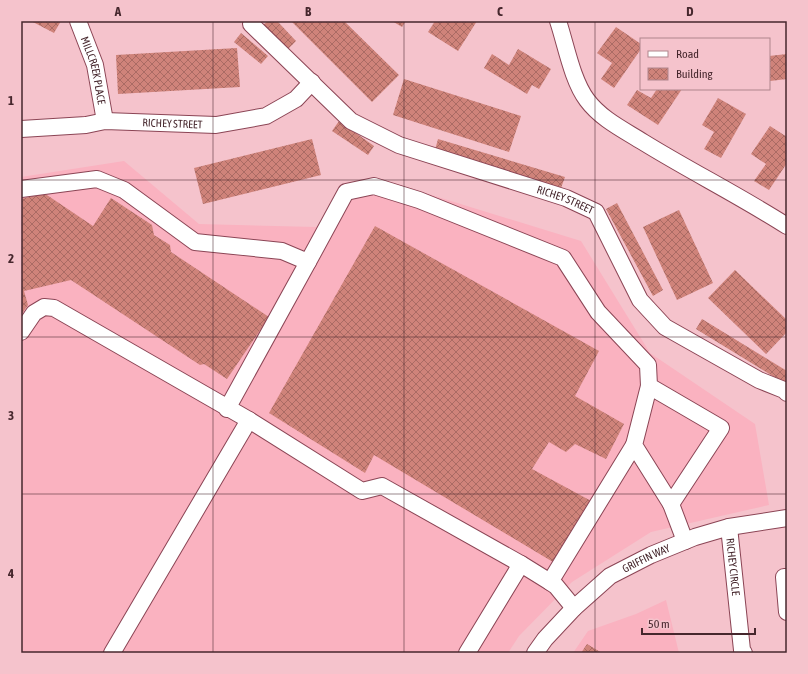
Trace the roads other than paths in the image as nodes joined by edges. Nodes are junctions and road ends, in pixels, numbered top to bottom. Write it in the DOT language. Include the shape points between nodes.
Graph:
graph roads {
  1 [pos="78,21"];
  2 [pos="558,21"];
  3 [pos="251,24"];
  4 [pos="312,82"];
  5 [pos="105,121"];
  6 [pos="21,128"];
  7 [pos="21,189"];
  8 [pos="787,226"];
  9 [pos="308,262"];
  10 [pos="21,332"];
  11 [pos="649,386"];
  12 [pos="787,393"];
  13 [pos="227,409"];
  14 [pos="249,420"];
  15 [pos="634,445"];
  16 [pos="671,504"];
  17 [pos="787,518"];
  18 [pos="729,527"];
  19 [pos="685,541"];
  20 [pos="521,564"];
  21 [pos="787,577"];
  22 [pos="550,582"];
  23 [pos="574,608"];
  24 [pos="787,612"];
  25 [pos="112,653"];
  26 [pos="466,653"];
  27 [pos="535,653"];
  28 [pos="744,653"];
  1 -- 5 [label="street, MILLCREEK PLACE" via="95,65"];
  2 -- 8 [label="street" via="578,84 596,110 665,155"];
  3 -- 4 [label="street, RICHEY STREET"];
  4 -- 5 [label="street, RICHEY STREET" via="296,99 266,116 216,125"];
  4 -- 12 [label="street, RICHEY STREET" via="351,120 399,145 566,198 596,212 640,300 664,327"];
  5 -- 6 [label="street, RICHEY STREET" via="86,125"];
  7 -- 9 [label="street" via="97,179 124,190 195,242 282,251"];
  9 -- 11 [label="street" via="346,192 374,186 419,200 563,258 598,312 648,365"];
  9 -- 13 [label="street"];
  10 -- 13 [label="street" via="34,313 44,307 54,308"];
  11 -- 15 [label="street"];
  11 -- 16 [label="street" via="722,428"];
  13 -- 14 [label="street"];
  14 -- 20 [label="street" via="362,492 382,486"];
  14 -- 25 [label="street"];
  15 -- 16 [label="street"];
  15 -- 22 [label="street"];
  16 -- 19 [label="street"];
  17 -- 18 [label="street, GRIFFIN WAY"];
  18 -- 19 [label="street, GRIFFIN WAY"];
  18 -- 28 [label="street, RICHEY CIRCLE"];
  19 -- 23 [label="street, GRIFFIN WAY" via="610,576"];
  20 -- 22 [label="street"];
  20 -- 26 [label="street"];
  21 -- 24 [label="street" via="784,577"];
  22 -- 23 [label="street"];
  23 -- 27 [label="street, GRIFFIN WAY"];
}
